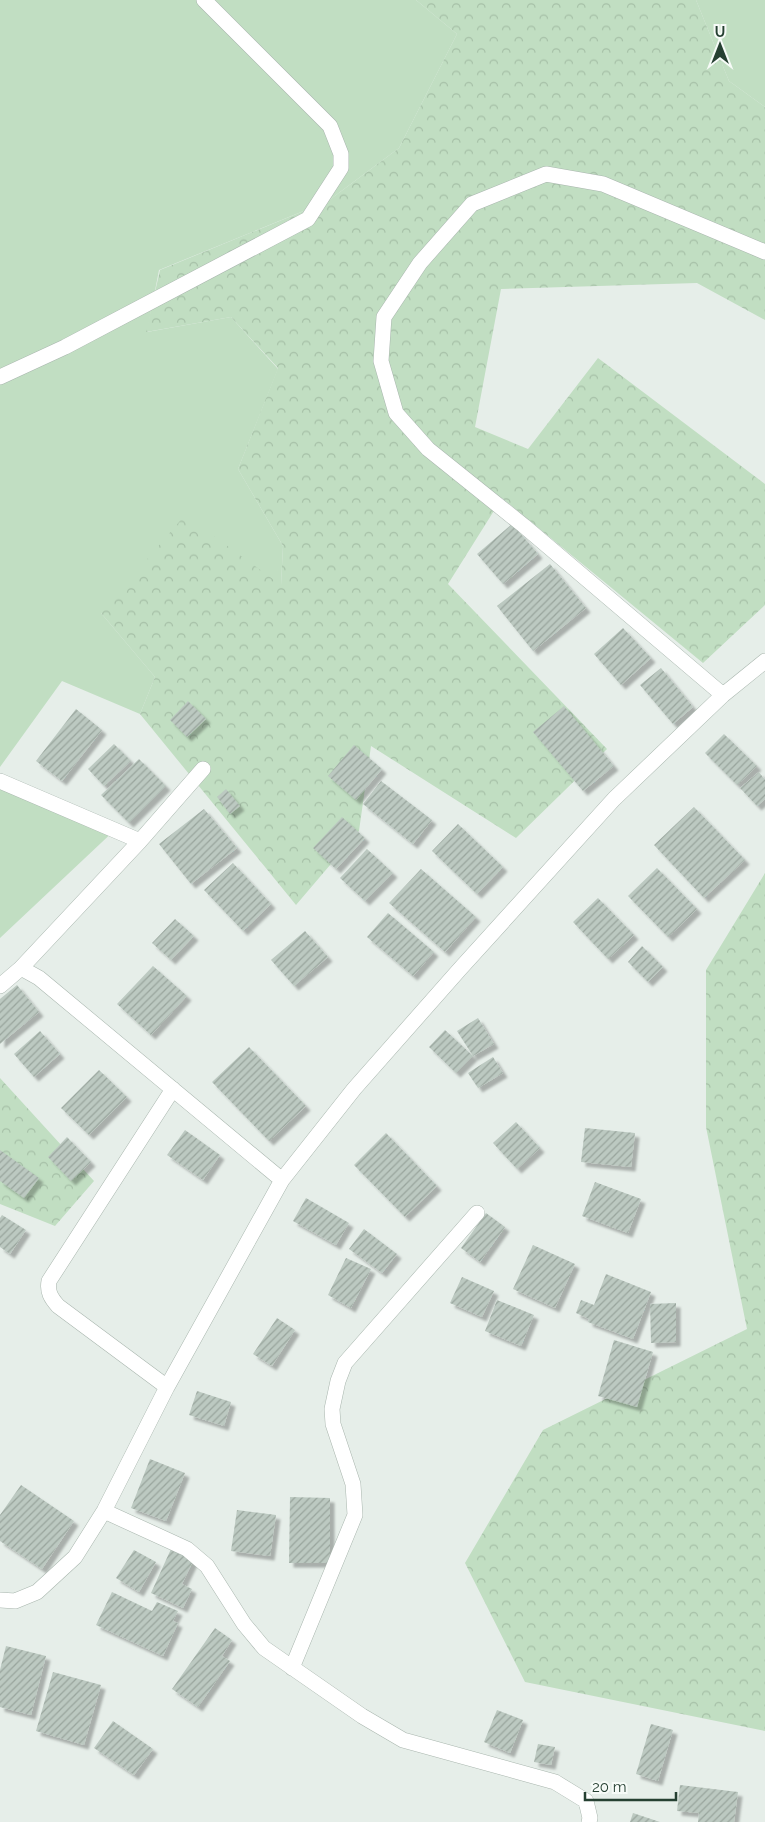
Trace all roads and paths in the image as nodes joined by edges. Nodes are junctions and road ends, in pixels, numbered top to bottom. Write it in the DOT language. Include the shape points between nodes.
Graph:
graph roads {
  1 [pos="204,0"];
  2 [pos="765,252"];
  3 [pos="0,377"];
  4 [pos="765,661"];
  5 [pos="723,695"];
  6 [pos="203,769"];
  7 [pos="0,781"];
  8 [pos="140,841"];
  9 [pos="21,968"];
  10 [pos="0,986"];
  11 [pos="173,1089"];
  12 [pos="282,1180"];
  13 [pos="477,1213"];
  14 [pos="167,1387"];
  15 [pos="104,1511"];
  16 [pos="0,1600"];
  17 [pos="292,1668"];
  18 [pos="589,1822"];
  1 -- 3 [label="street" via="330,126 341,154 341,168 308,220 65,347"];
  2 -- 5 [label="street" via="603,184 546,174 472,204 420,263 384,318 381,362 396,413 428,449"];
  4 -- 5 [label="street"];
  5 -- 12 [label="street" via="614,799 354,1089"];
  6 -- 8 [label="street"];
  7 -- 8 [label="street"];
  8 -- 9 [label="street"];
  9 -- 10 [label="street"];
  9 -- 11 [label="street" via="40,978"];
  11 -- 12 [label="street"];
  11 -- 14 [label="street" via="48,1287 58,1306"];
  12 -- 14 [label="street"];
  13 -- 17 [label="street" via="345,1363 332,1409 333,1424 353,1484 355,1515"];
  14 -- 15 [label="street"];
  15 -- 16 [label="street" via="75,1557 37,1592 15,1601"];
  15 -- 17 [label="street" via="187,1549 207,1566 244,1624 264,1648"];
  17 -- 18 [label="street" via="403,1740 555,1782 586,1801"];
}
